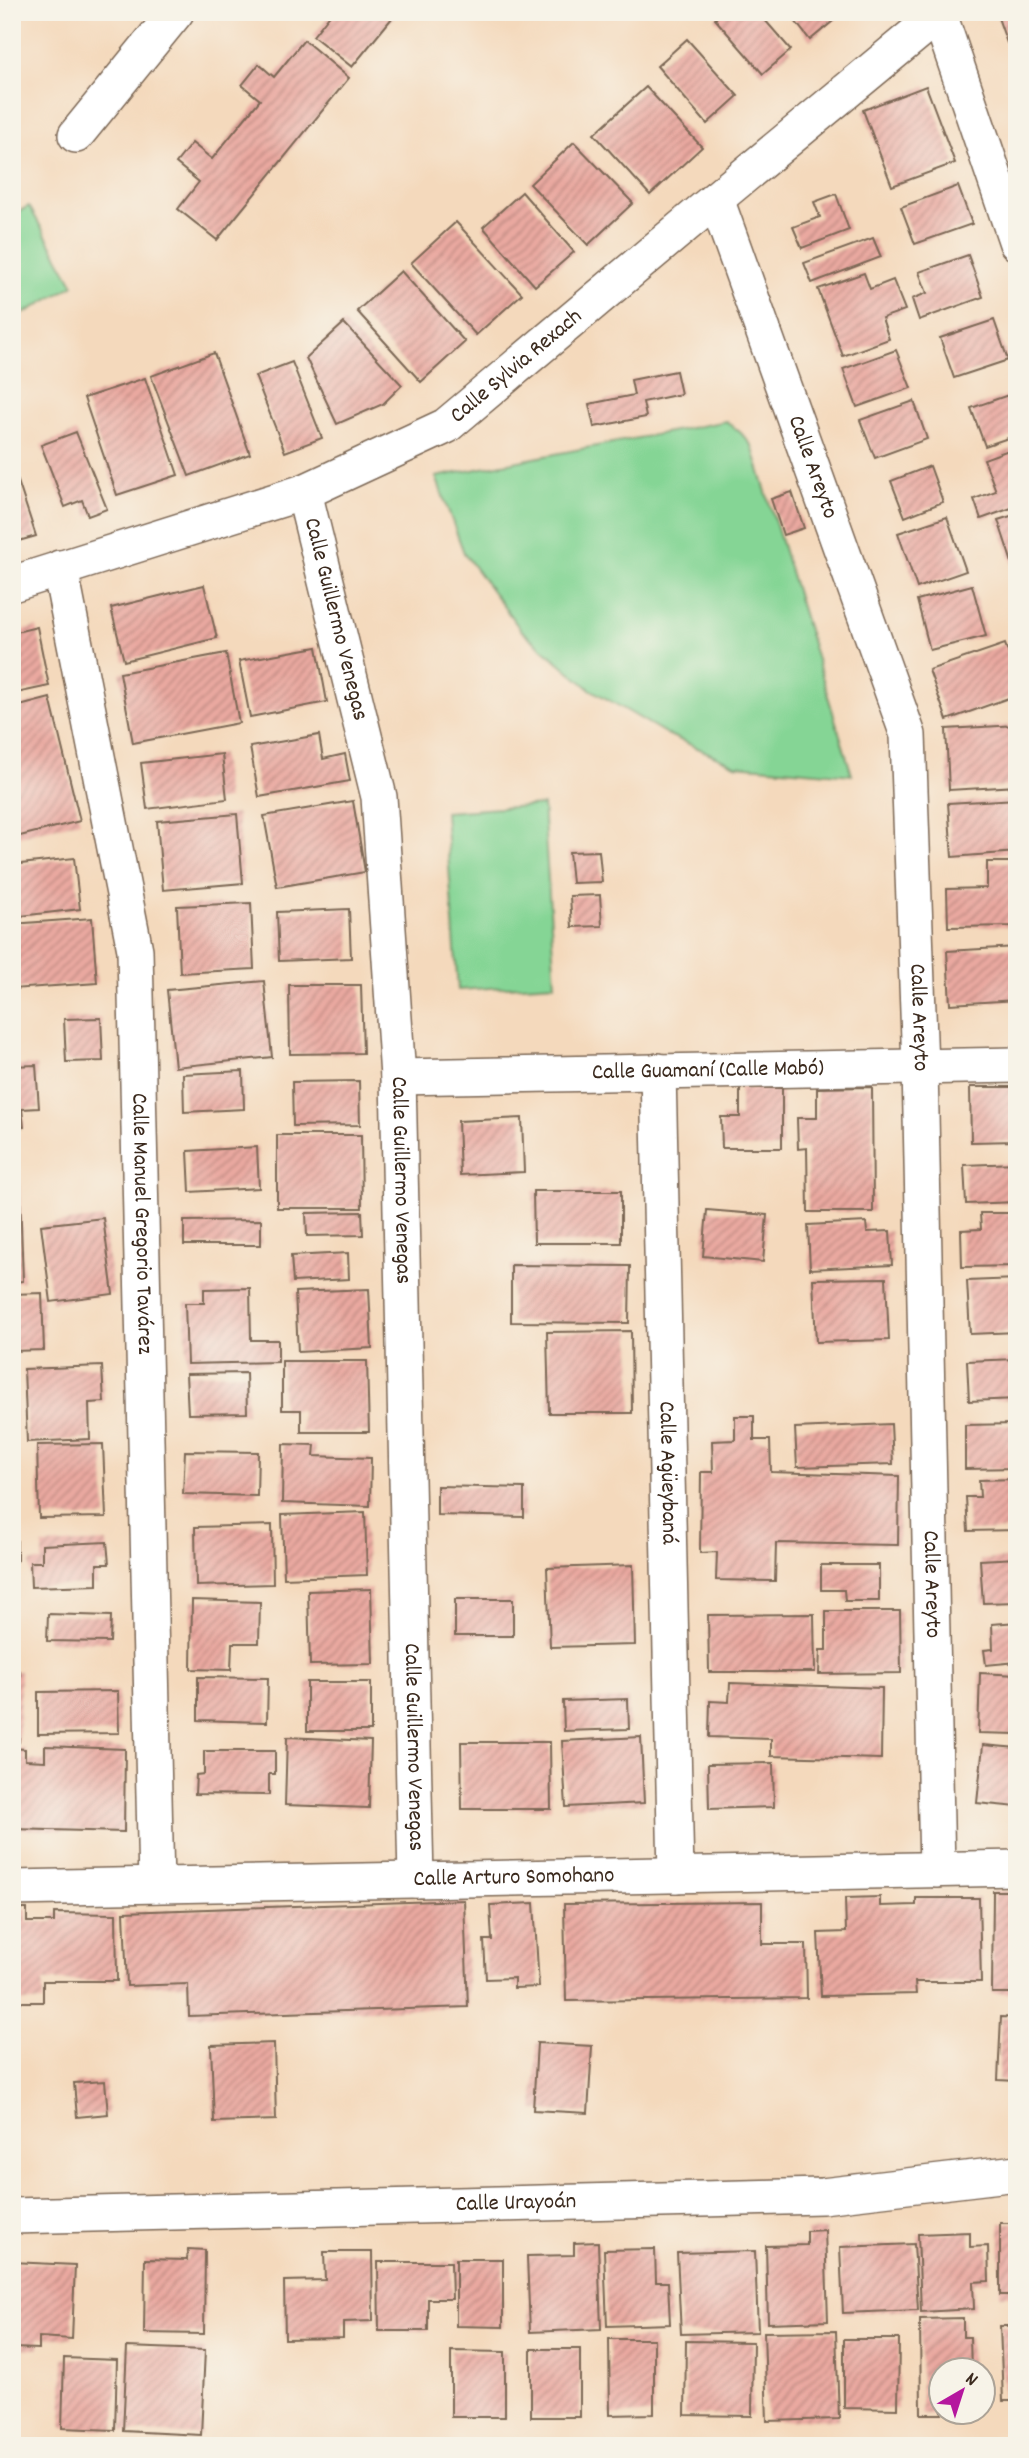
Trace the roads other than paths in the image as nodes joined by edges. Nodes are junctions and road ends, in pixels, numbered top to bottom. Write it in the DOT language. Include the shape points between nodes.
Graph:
graph roads {
  1 [pos="176,12"];
  2 [pos="940,13"];
  3 [pos="76,135"];
  4 [pos="716,198"];
  5 [pos="1017,243"];
  6 [pos="304,492"];
  7 [pos="60,568"];
  8 [pos="12,584"];
  9 [pos="1017,1065"];
  10 [pos="920,1067"];
  11 [pos="658,1071"];
  12 [pos="398,1077"];
  13 [pos="1017,1868"];
  14 [pos="937,1870"];
  15 [pos="676,1875"];
  16 [pos="416,1880"];
  17 [pos="156,1885"];
  18 [pos="12,1888"];
  19 [pos="1017,2173"];
  20 [pos="12,2216"];
  1 -- 3 [label="street"];
  2 -- 4 [label="street, Calle Sylvia Rexach"];
  2 -- 5 [label="street"];
  4 -- 6 [label="street, Calle Sylvia Rexach" via="446,426"];
  4 -- 10 [label="street, Calle Areyto" via="908,735"];
  6 -- 7 [label="street, Calle Sylvia Rexach"];
  6 -- 12 [label="street, Calle Guillermo Venegas" via="379,797"];
  7 -- 8 [label="street, Calle Sylvia Rexach"];
  7 -- 17 [label="street, Calle Manuel Gregorio Tavárez" via="135,950"];
  9 -- 10 [label="street, Calle Guamaní (Calle Mabó)"];
  10 -- 11 [label="street, Calle Guamaní (Calle Mabó)"];
  10 -- 14 [label="street, Calle Areyto"];
  11 -- 12 [label="street, Calle Guamaní (Calle Mabó)"];
  11 -- 15 [label="street, Calle Agüeybaná"];
  12 -- 16 [label="street, Calle Guillermo Venegas"];
  13 -- 14 [label="street, Calle Arturo Somohano"];
  14 -- 15 [label="street, Calle Arturo Somohano"];
  15 -- 16 [label="street, Calle Arturo Somohano"];
  16 -- 17 [label="street, Calle Arturo Somohano"];
  17 -- 18 [label="street, Calle Arturo Somohano"];
  19 -- 20 [label="street, Calle Urayoán" via="822,2196"];
}
